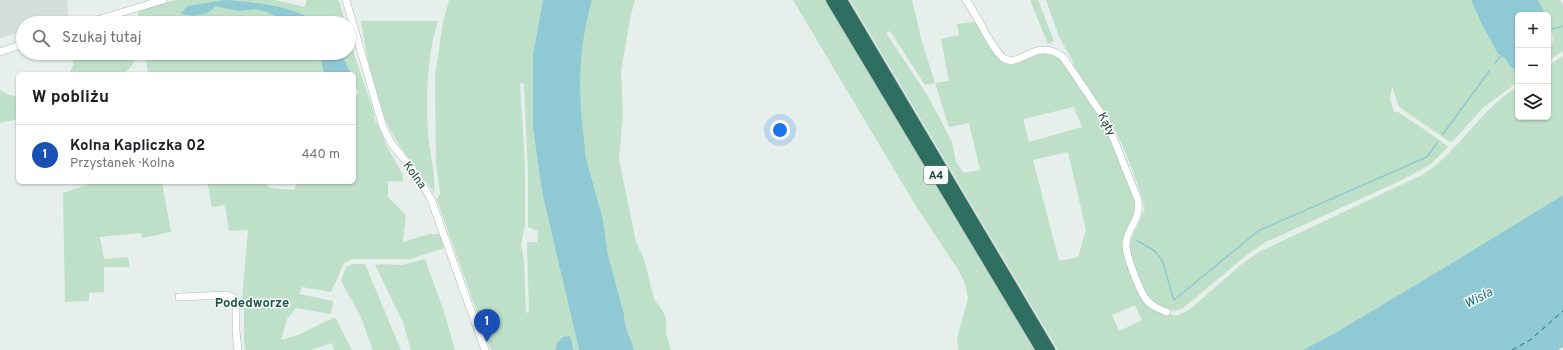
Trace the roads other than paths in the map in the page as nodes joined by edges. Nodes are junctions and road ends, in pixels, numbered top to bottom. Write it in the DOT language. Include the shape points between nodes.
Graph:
graph roads {
  1 [pos="163,0"];
  2 [pos="346,0"];
  3 [pos="831,0"];
  4 [pos="842,0"];
  5 [pos="966,0"];
  6 [pos="110,16"];
  7 [pos="351,16"];
  8 [pos="356,34"];
  9 [pos="16,46"];
  10 [pos="0,52"];
  11 [pos="179,297"];
  12 [pos="1167,312"];
  13 [pos="238,350"];
  14 [pos="485,350"];
  15 [pos="1041,350"];
  16 [pos="1050,350"];
  1 -- 6 [label="street"];
  2 -- 7 [label="street, Kolna"];
  3 -- 15 [label="highway, A4"];
  4 -- 16 [label="highway, A4"];
  5 -- 12 [label="street, Kąty" via="997,50 1006,59 1013,60 1046,49 1054,50 1063,57 1107,122 1138,200 1139,209 1126,242 1126,251 1145,299 1156,308"];
  8 -- 14 [label="street, Kolna" via="383,127 431,199"];
  9 -- 10 [label="street"];
  11 -- 13 [label="street" via="227,295 234,298"];
}
